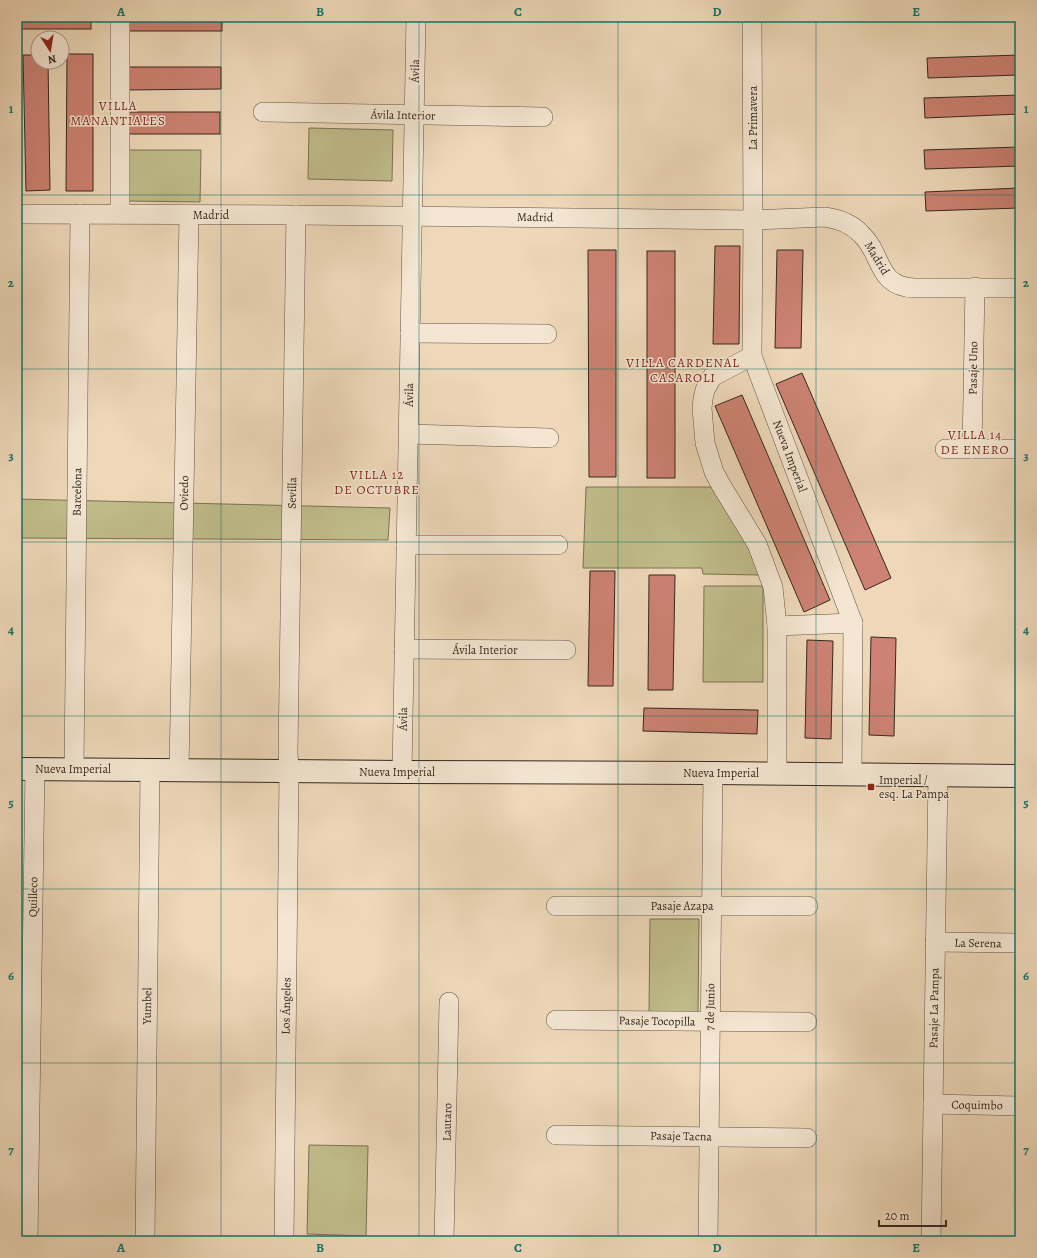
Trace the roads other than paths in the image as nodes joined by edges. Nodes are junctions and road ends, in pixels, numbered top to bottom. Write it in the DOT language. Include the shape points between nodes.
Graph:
graph roads {
  1 [pos="120,17"];
  2 [pos="416,17"];
  3 [pos="752,17"];
  4 [pos="263,112"];
  5 [pos="414,115"];
  6 [pos="543,118"];
  7 [pos="17,214"];
  8 [pos="80,214"];
  9 [pos="120,214"];
  10 [pos="189,215"];
  11 [pos="296,215"];
  12 [pos="412,216"];
  13 [pos="753,220"];
  14 [pos="975,287"];
  15 [pos="1020,288"];
  16 [pos="410,332"];
  17 [pos="547,334"];
  18 [pos="752,356"];
  19 [pos="408,434"];
  20 [pos="549,438"];
  21 [pos="945,448"];
  22 [pos="972,449"];
  23 [pos="1020,449"];
  24 [pos="406,544"];
  25 [pos="558,545"];
  26 [pos="853,623"];
  27 [pos="777,626"];
  28 [pos="404,649"];
  29 [pos="566,650"];
  30 [pos="26,769"];
  31 [pos="74,769"];
  32 [pos="150,770"];
  33 [pos="179,771"];
  34 [pos="289,771"];
  35 [pos="402,772"];
  36 [pos="713,773"];
  37 [pos="777,774"];
  38 [pos="852,774"];
  39 [pos="938,775"];
  40 [pos="1020,776"];
  41 [pos="556,906"];
  42 [pos="712,906"];
  43 [pos="808,906"];
  44 [pos="935,942"];
  45 [pos="1020,943"];
  46 [pos="449,1002"];
  47 [pos="556,1020"];
  48 [pos="710,1022"];
  49 [pos="807,1022"];
  50 [pos="933,1104"];
  51 [pos="1020,1106"];
  52 [pos="556,1135"];
  53 [pos="709,1136"];
  54 [pos="807,1138"];
  55 [pos="28,1241"];
  56 [pos="144,1241"];
  57 [pos="284,1241"];
  58 [pos="444,1241"];
  59 [pos="708,1241"];
  60 [pos="931,1241"];
  1 -- 9 [label="street"];
  2 -- 5 [label="street, Ávila"];
  3 -- 13 [label="street, La Primavera"];
  4 -- 5 [label="street, Ávila Interior"];
  5 -- 6 [label="street, Ávila Interior"];
  5 -- 12 [label="street, Ávila"];
  7 -- 8 [label="street, Madrid"];
  8 -- 9 [label="street, Madrid"];
  8 -- 31 [label="street, Barcelona"];
  9 -- 10 [label="street, Madrid"];
  10 -- 11 [label="street, Madrid"];
  10 -- 33 [label="street, Oviedo"];
  11 -- 12 [label="street, Madrid"];
  11 -- 34 [label="street, Sevilla"];
  12 -- 13 [label="street, Madrid"];
  12 -- 16 [label="street, Ávila"];
  13 -- 14 [label="street, Madrid" via="825,217 846,222 862,234 887,276 900,286"];
  13 -- 18 [label="street, Nueva Imperial"];
  14 -- 15 [label="street, Madrid"];
  14 -- 22 [label="street, Pasaje Uno"];
  16 -- 17 [label="street"];
  16 -- 19 [label="street, Ávila"];
  18 -- 26 [label="street, Nueva Imperial"];
  18 -- 27 [label="street" via="712,377 708,384 702,399 705,443 720,485 757,544 773,587"];
  19 -- 20 [label="street"];
  19 -- 24 [label="street, Ávila"];
  21 -- 22 [label="street"];
  22 -- 23 [label="street"];
  24 -- 25 [label="street"];
  24 -- 28 [label="street, Ávila"];
  26 -- 27 [label="street"];
  26 -- 38 [label="street, Nueva Imperial"];
  27 -- 37 [label="street"];
  28 -- 29 [label="street, Ávila Interior"];
  28 -- 35 [label="street, Ávila"];
  30 -- 31 [label="street, Nueva Imperial"];
  30 -- 55 [label="street, Quilleco"];
  31 -- 32 [label="street, Nueva Imperial"];
  32 -- 33 [label="street, Nueva Imperial"];
  32 -- 56 [label="street, Yumbel"];
  33 -- 34 [label="street, Nueva Imperial"];
  34 -- 35 [label="street, Nueva Imperial"];
  34 -- 57 [label="street, Los Ángeles"];
  35 -- 36 [label="street, Nueva Imperial"];
  36 -- 37 [label="street, Nueva Imperial"];
  36 -- 42 [label="street, 7 de Junio"];
  37 -- 38 [label="street, Nueva Imperial"];
  38 -- 39 [label="street, Nueva Imperial"];
  39 -- 40 [label="street, Nueva Imperial"];
  39 -- 44 [label="street, Pasaje La Pampa"];
  41 -- 42 [label="street, Pasaje Azapa"];
  42 -- 43 [label="street, Pasaje Azapa"];
  42 -- 48 [label="street, 7 de Junio"];
  44 -- 45 [label="street, La Serena"];
  44 -- 50 [label="street, Pasaje La Pampa"];
  46 -- 58 [label="street, Lautaro"];
  47 -- 48 [label="street, Pasaje Tocopilla"];
  48 -- 49 [label="street, Pasaje Tocopilla"];
  48 -- 53 [label="street, 7 de Junio"];
  50 -- 51 [label="street, Coquimbo"];
  50 -- 60 [label="street, Pasaje La Pampa"];
  52 -- 53 [label="street, Pasaje Tacna"];
  53 -- 54 [label="street, Pasaje Tacna"];
  53 -- 59 [label="street, 7 de Junio"];
}
